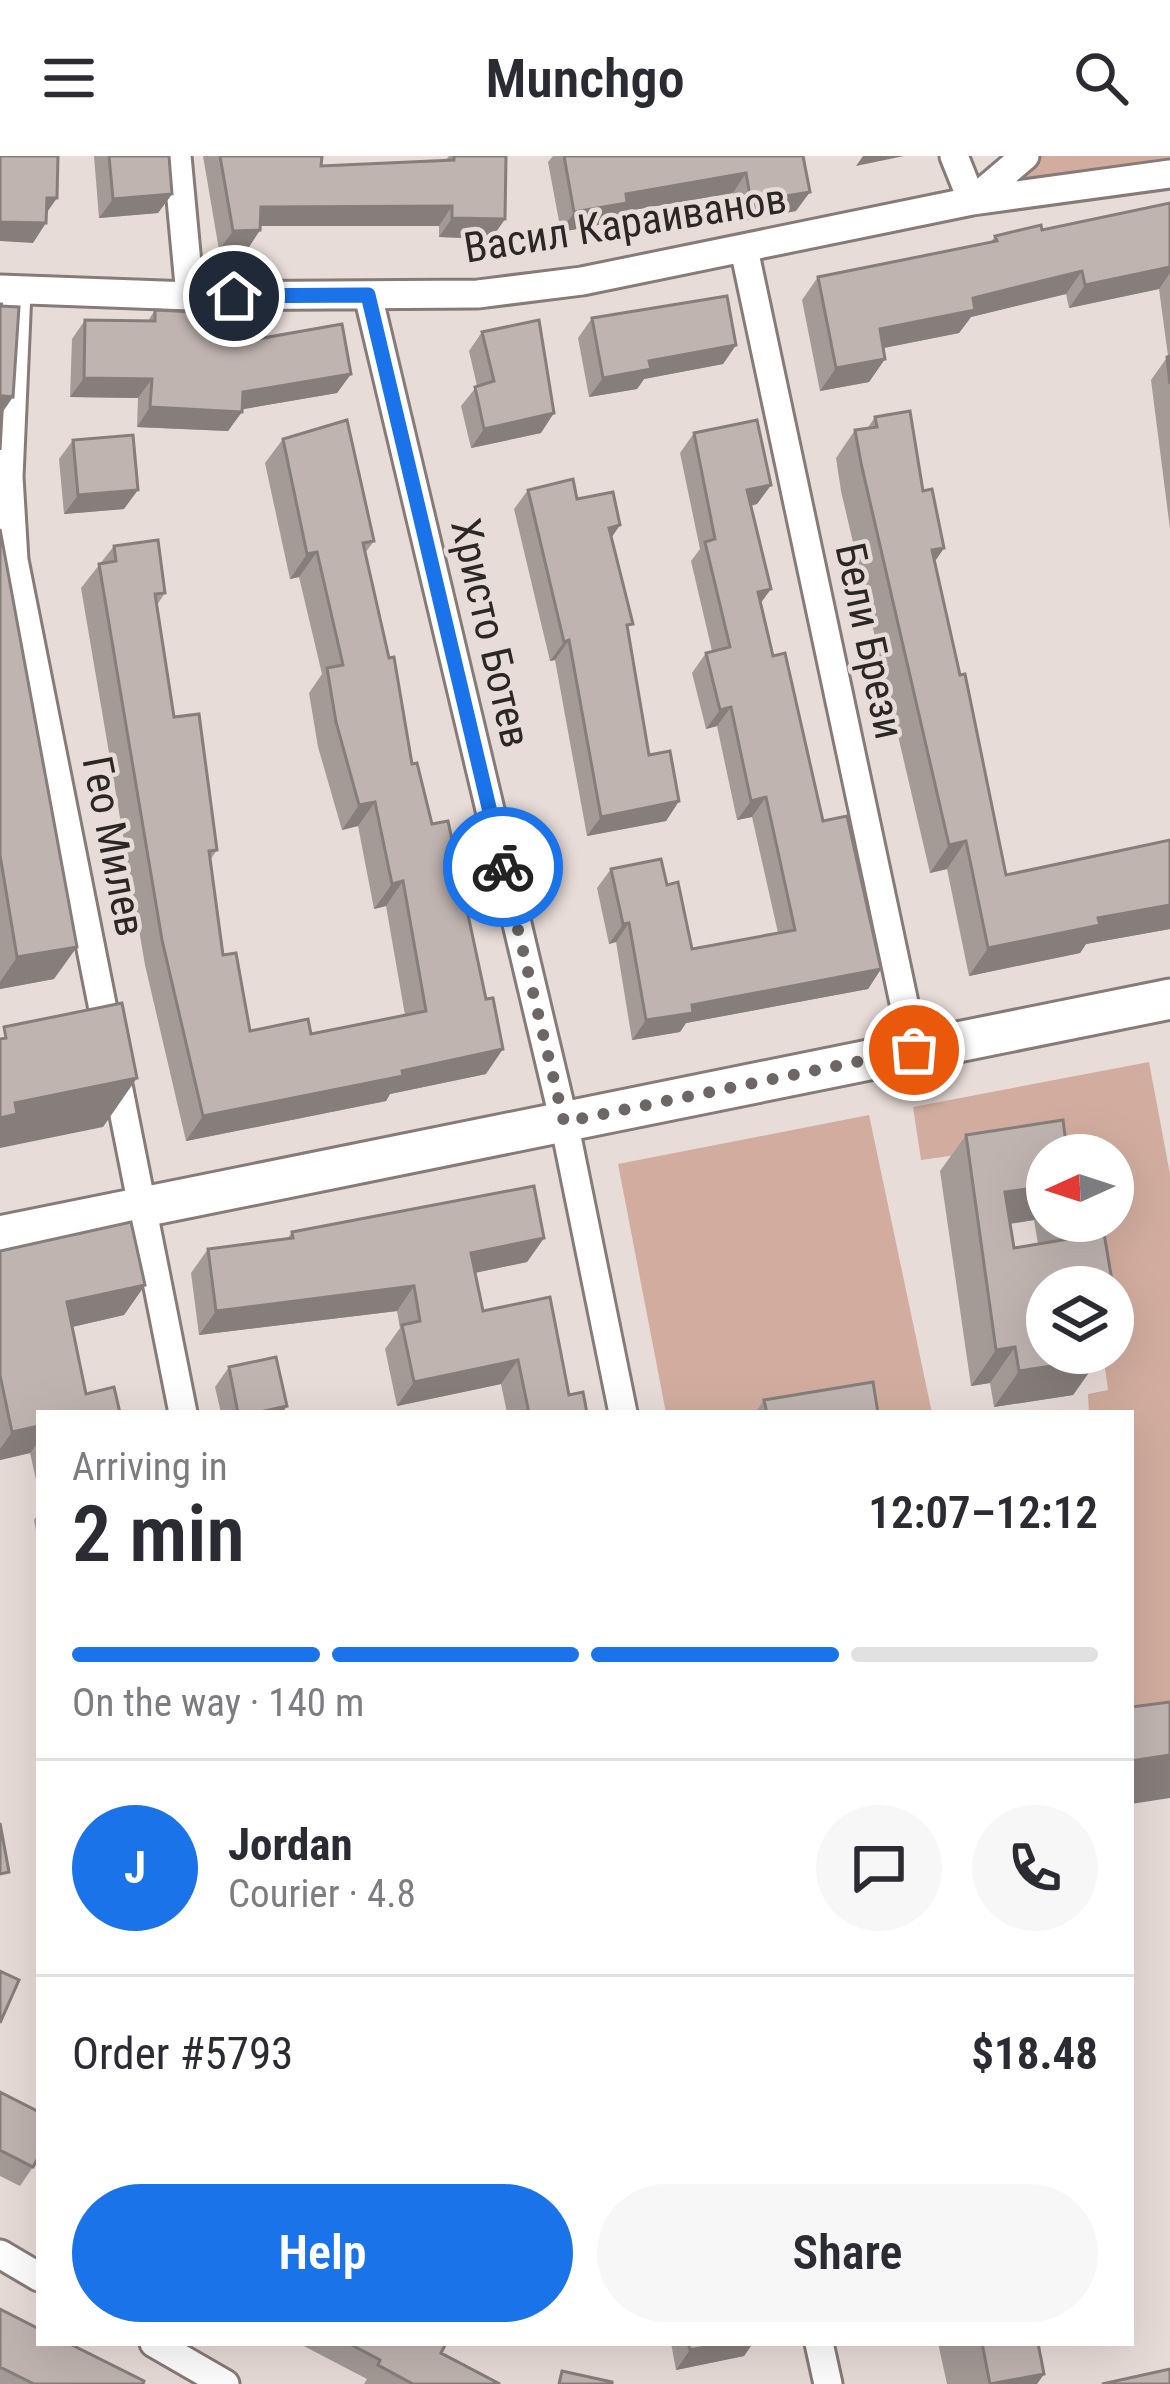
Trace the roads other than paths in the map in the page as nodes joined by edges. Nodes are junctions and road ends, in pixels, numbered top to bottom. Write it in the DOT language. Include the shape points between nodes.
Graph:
graph roads {
  1 [pos="177,156"];
  2 [pos="954,156"];
  3 [pos="1025,156"];
  4 [pos="1170,173"];
  5 [pos="972,201"];
  6 [pos="744,249"];
  7 [pos="8,290"];
  8 [pos="368,295"];
  9 [pos="190,296"];
  10 [pos="1170,999"];
  11 [pos="914,1050"];
  12 [pos="564,1122"];
  13 [pos="142,1208"];
  14 [pos="0,1236"];
  15 [pos="182,1410"];
  16 [pos="621,1410"];
  17 [pos="0,2254"];
  18 [pos="36,2275"];
  19 [pos="159,2346"];
  20 [pos="820,2346"];
  21 [pos="225,2384"];
  22 [pos="828,2384"];
  1 -- 9 [label="street"];
  2 -- 5 [label="street"];
  3 -- 5 [label="street, Васил Караиванов"];
  4 -- 5 [label="street, Васил Караиванов"];
  5 -- 6 [label="street, Васил Караиванов"];
  6 -- 8 [label="street, Васил Караиванов" via="478,294"];
  6 -- 11 [label="street, Бели Брези"];
  7 -- 9 [label="street, Васил Караиванов"];
  7 -- 13 [label="street, Гео Милев" via="14,560"];
  8 -- 9 [label="street, Васил Караиванов"];
  8 -- 12 [label="street, Христо Ботев"];
  10 -- 11 [label="street"];
  11 -- 12 [label="street"];
  12 -- 13 [label="street"];
  12 -- 16 [label="street, Христо Ботев"];
  13 -- 14 [label="street"];
  13 -- 15 [label="street, Гео Милев"];
  17 -- 18 [label="street"];
  19 -- 21 [label="street"];
  20 -- 22 [label="street"];
}
